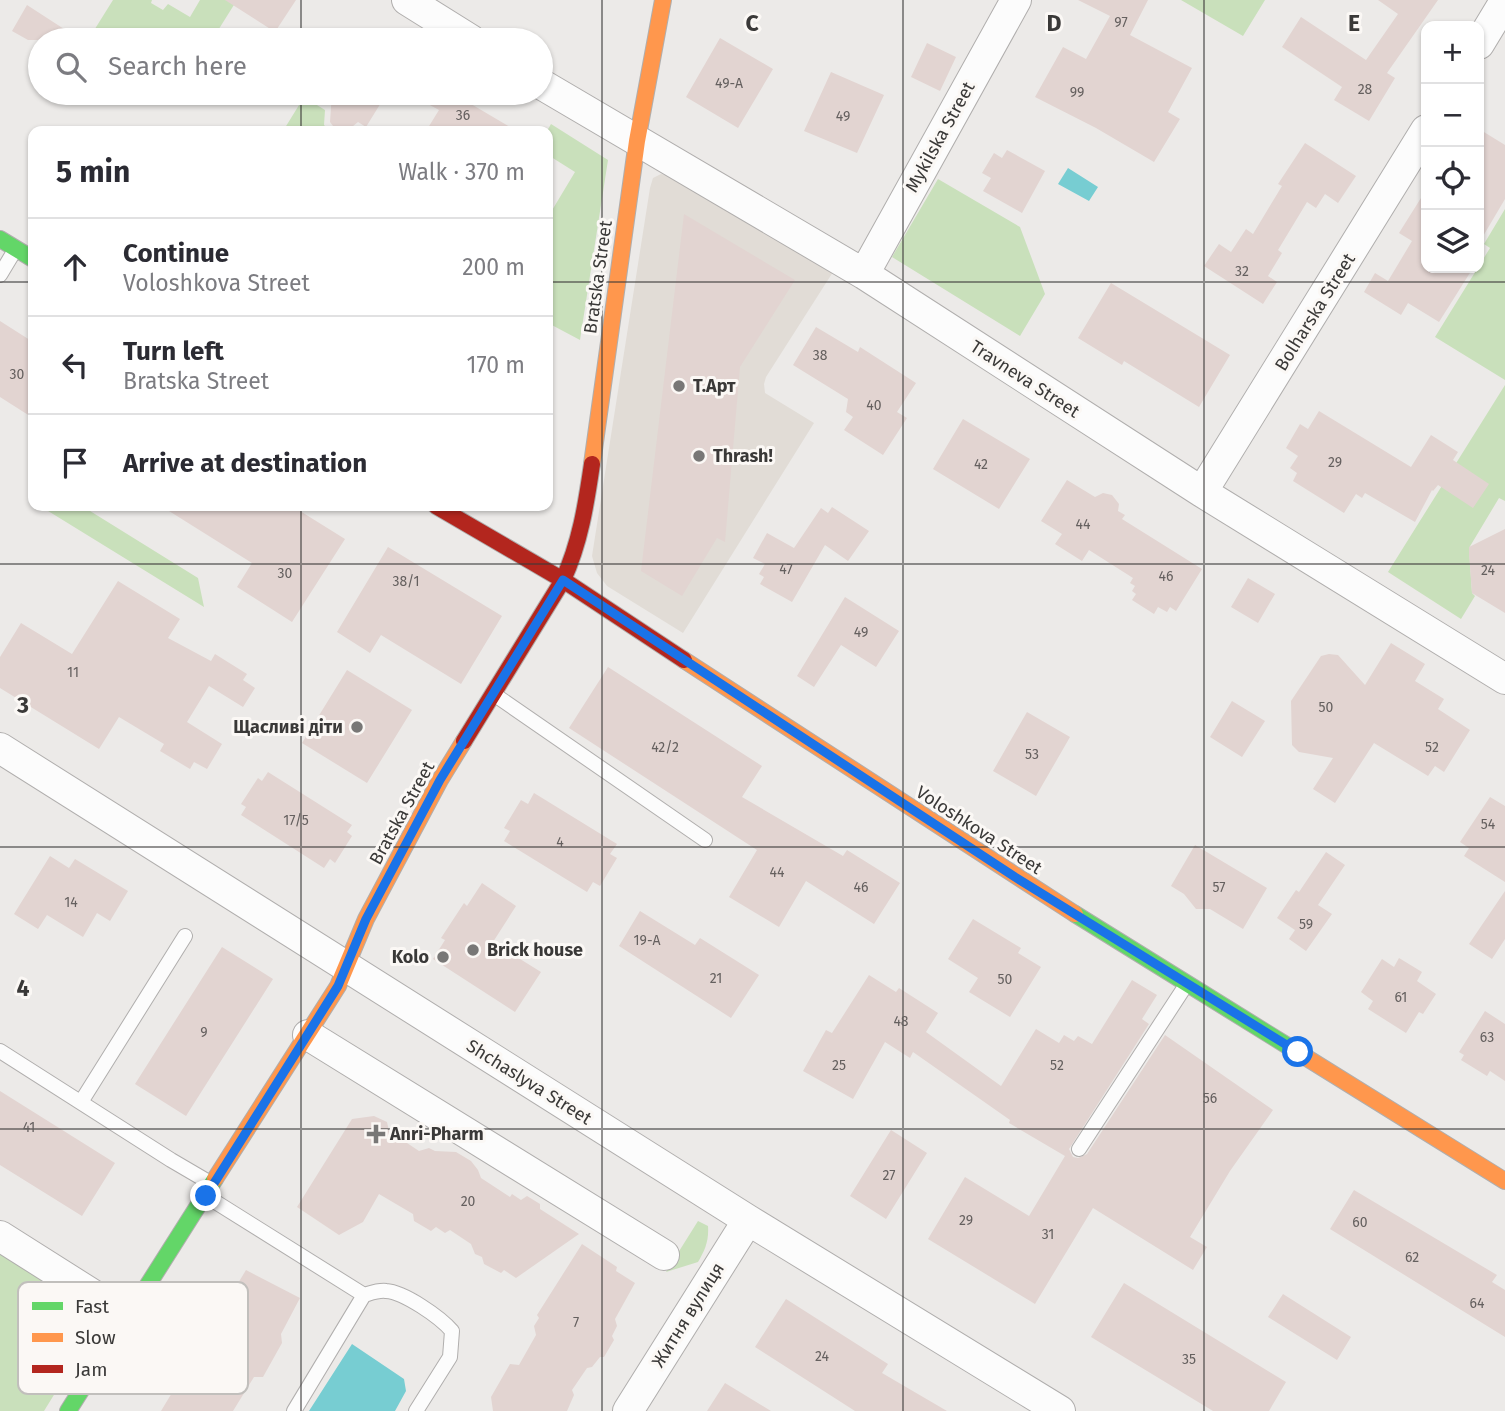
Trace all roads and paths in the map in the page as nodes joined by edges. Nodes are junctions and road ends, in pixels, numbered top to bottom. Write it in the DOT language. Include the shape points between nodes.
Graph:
graph roads {
  1 [pos="407,0"];
  2 [pos="663,0"];
  3 [pos="1016,0"];
  4 [pos="1505,1"];
  5 [pos="452,28"];
  6 [pos="1484,36"];
  7 [pos="553,91"];
  8 [pos="1421,138"];
  9 [pos="637,141"];
  10 [pos="0,239"];
  11 [pos="16,249"];
  12 [pos="28,257"];
  13 [pos="864,274"];
  14 [pos="0,275"];
  15 [pos="1202,492"];
  16 [pos="445,511"];
  17 [pos="563,580"];
  18 [pos="1505,679"];
  19 [pos="493,694"];
  20 [pos="0,748"];
  21 [pos="705,839"];
  22 [pos="185,936"];
  23 [pos="345,966"];
  24 [pos="1187,983"];
  25 [pos="308,1035"];
  26 [pos="0,1051"];
  27 [pos="81,1102"];
  28 [pos="1079,1149"];
  29 [pos="1505,1181"];
  30 [pos="210,1190"];
  31 [pos="748,1220"];
  32 [pos="0,1236"];
  33 [pos="664,1255"];
  34 [pos="73,1282"];
  35 [pos="151,1282"];
  36 [pos="364,1295"];
  37 [pos="79,1394"];
  38 [pos="68,1411"];
  39 [pos="294,1411"];
  40 [pos="416,1411"];
  41 [pos="628,1411"];
  42 [pos="1060,1411"];
  1 -- 5 [label="street"];
  2 -- 9 [label="street"];
  3 -- 13 [label="street, Mykilska Street"];
  4 -- 6 [label="street"];
  7 -- 9 [label="street, Travneva Street"];
  8 -- 15 [label="street, Bolharska Street"];
  9 -- 13 [label="street, Travneva Street"];
  9 -- 17 [label="street, Bratska Street" via="585,511 575,554"];
  10 -- 11 [label="street"];
  11 -- 12 [label="street"];
  11 -- 14 [label="lane"];
  13 -- 15 [label="street, Travneva Street"];
  15 -- 18 [label="street, Travneva Street"];
  16 -- 17 [label="street, Voloshkova Street"];
  17 -- 19 [label="street, Bratska Street"];
  17 -- 24 [label="street, Voloshkova Street" via="1015,877"];
  19 -- 21 [label="lane"];
  19 -- 23 [label="street, Bratska Street" via="440,780"];
  20 -- 23 [label="street, Shchaslyva Street"];
  22 -- 27 [label="lane"];
  23 -- 25 [label="street, Bratska Street"];
  23 -- 31 [label="street, Shchaslyva Street"];
  24 -- 28 [label="lane"];
  24 -- 29 [label="street, Voloshkova Street"];
  25 -- 30 [label="street, Bratska Street"];
  25 -- 33 [label="street"];
  26 -- 27 [label="lane"];
  27 -- 30 [label="lane"];
  30 -- 35 [label="street, Bratska Street"];
  30 -- 36 [label="lane"];
  31 -- 41 [label="street, Житня вулиця"];
  31 -- 42 [label="street, Shchaslyva Street"];
  32 -- 34 [label="street"];
  36 -- 39 [label="lane"];
  36 -- 40 [label="lane" via="384,1290 397,1293 444,1321 452,1331 450,1357"];
  37 -- 38 [label="street, Bratska Street"];
}
